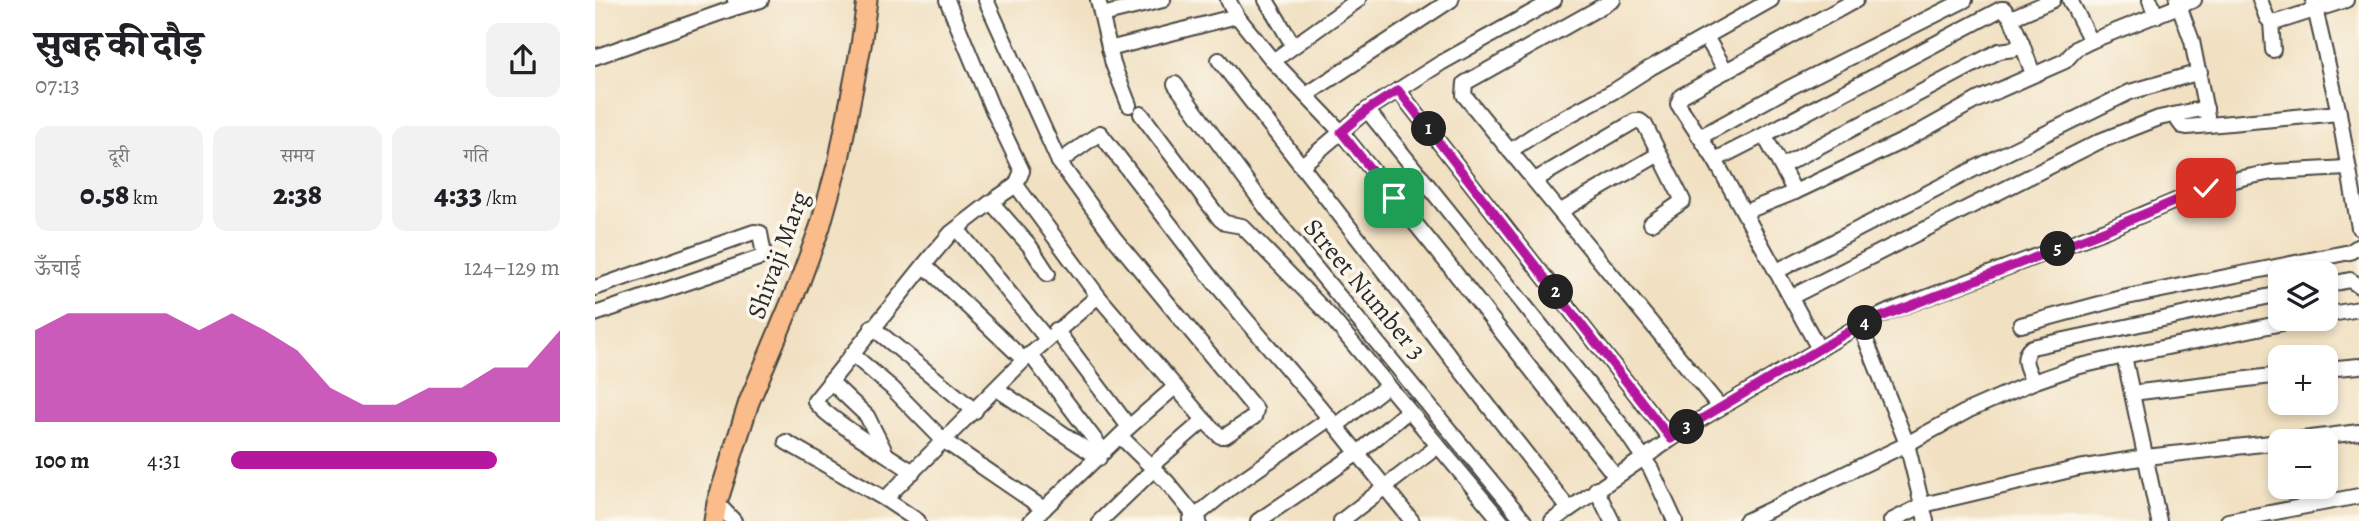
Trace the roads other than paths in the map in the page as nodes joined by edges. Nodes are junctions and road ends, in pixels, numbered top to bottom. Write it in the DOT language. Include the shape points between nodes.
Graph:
graph roads {
  1 [pos="761,0"];
  2 [pos="867,0"];
  3 [pos="947,0"];
  4 [pos="986,0"];
  5 [pos="1098,0"];
  6 [pos="1163,0"];
  7 [pos="1228,0"];
  8 [pos="1266,0"];
  9 [pos="1358,0"];
  10 [pos="1451,0"];
  11 [pos="1553,0"];
  12 [pos="1613,0"];
  13 [pos="1771,0"];
  14 [pos="1856,0"];
  15 [pos="1965,0"];
  16 [pos="2053,0"];
  17 [pos="2070,0"];
  18 [pos="2150,0"];
  19 [pos="2194,0"];
  20 [pos="2260,0"];
  21 [pos="2346,0"];
  22 [pos="2178,3"];
  23 [pos="736,4"];
  24 [pos="2314,5"];
  25 [pos="1102,15"];
  26 [pos="1237,16"];
  27 [pos="2156,16"];
  28 [pos="2011,18"];
  29 [pos="2271,22"];
  30 [pos="1706,37"];
  31 [pos="2091,41"];
  32 [pos="2022,44"];
  33 [pos="1293,45"];
  34 [pos="1109,49"];
  35 [pos="2273,50"];
  36 [pos="595,57"];
  37 [pos="1219,60"];
  38 [pos="1273,61"];
  39 [pos="1726,71"];
  40 [pos="2200,72"];
  41 [pos="2033,74"];
  42 [pos="1175,84"];
  43 [pos="1398,90"];
  44 [pos="1306,95"];
  45 [pos="1129,105"];
  46 [pos="2206,108"];
  47 [pos="1367,110"];
  48 [pos="2339,113"];
  49 [pos="1141,114"];
  50 [pos="2174,115"];
  51 [pos="2209,124"];
  52 [pos="1341,132"];
  53 [pos="1764,135"];
  54 [pos="1700,137"];
  55 [pos="1510,151"];
  56 [pos="1659,154"];
  57 [pos="1715,160"];
  58 [pos="1059,162"];
  59 [pos="1301,166"];
  60 [pos="1782,166"];
  61 [pos="2347,168"];
  62 [pos="1535,180"];
  63 [pos="1016,185"];
  64 [pos="1795,192"];
  65 [pos="991,202"];
  66 [pos="1560,211"];
  67 [pos="1745,212"];
  68 [pos="1651,223"];
  69 [pos="2359,228"];
  70 [pos="957,229"];
  71 [pos="2358,252"];
  72 [pos="924,265"];
  73 [pos="1777,271"];
  74 [pos="1048,274"];
  75 [pos="2338,282"];
  76 [pos="2359,285"];
  77 [pos="595,288"];
  78 [pos="1098,296"];
  79 [pos="1791,297"];
  80 [pos="2268,297"];
  81 [pos="2359,309"];
  82 [pos="2338,313"];
  83 [pos="595,314"];
  84 [pos="1860,325"];
  85 [pos="2021,325"];
  86 [pos="2268,326"];
  87 [pos="873,327"];
  88 [pos="1052,335"];
  89 [pos="1819,349"];
  90 [pos="852,354"];
  91 [pos="2125,356"];
  92 [pos="1027,357"];
  93 [pos="2359,366"];
  94 [pos="2338,368"];
  95 [pos="2268,376"];
  96 [pos="830,381"];
  97 [pos="2033,382"];
  98 [pos="1387,386"];
  99 [pos="1175,387"];
  100 [pos="997,389"];
  101 [pos="2132,393"];
  102 [pos="1720,407"];
  103 [pos="975,411"];
  104 [pos="1408,411"];
  105 [pos="1204,420"];
  106 [pos="1333,422"];
  107 [pos="1125,431"];
  108 [pos="2359,432"];
  109 [pos="2338,435"];
  110 [pos="1671,439"];
  111 [pos="943,440"];
  112 [pos="786,442"];
  113 [pos="2268,443"];
  114 [pos="1907,444"];
  115 [pos="1438,446"];
  116 [pos="885,453"];
  117 [pos="1358,453"];
  118 [pos="1101,455"];
  119 [pos="1644,457"];
  120 [pos="2145,457"];
  121 [pos="1152,467"];
  122 [pos="913,472"];
  123 [pos="1616,477"];
  124 [pos="1385,488"];
  125 [pos="1596,489"];
  126 [pos="2359,496"];
  127 [pos="885,499"];
  128 [pos="1923,505"];
  129 [pos="1044,509"];
  130 [pos="1569,509"];
  131 [pos="715,512"];
  132 [pos="1195,519"];
  133 [pos="734,521"];
  134 [pos="918,521"];
  135 [pos="1031,521"];
  136 [pos="1100,521"];
  137 [pos="1258,521"];
  138 [pos="1341,521"];
  139 [pos="1412,521"];
  140 [pos="1501,521"];
  141 [pos="1524,521"];
  142 [pos="1552,521"];
  143 [pos="1612,521"];
  144 [pos="1675,521"];
  145 [pos="1746,521"];
  146 [pos="1891,521"];
  147 [pos="1926,521"];
  148 [pos="2159,521"];
  149 [pos="2228,521"];
  1 -- 23 [label="street"];
  2 -- 131 [label="main road, Shivaji Marg" via="839,159 820,227 749,402"];
  3 -- 63 [label="street" via="1022,171"];
  4 -- 58 [label="street"];
  5 -- 25 [label="street"];
  6 -- 25 [label="street"];
  7 -- 26 [label="street"];
  8 -- 33 [label="street"];
  9 -- 33 [label="street"];
  10 -- 44 [label="street"];
  11 -- 43 [label="street"];
  12 -- 55 [label="street" via="1465,83 1464,95"];
  13 -- 30 [label="street"];
  14 -- 39 [label="street"];
  15 -- 54 [label="street"];
  16 -- 28 [label="street"];
  17 -- 31 [label="street"];
  18 -- 27 [label="street"];
  19 -- 22 [label="street"];
  20 -- 29 [label="street"];
  21 -- 24 [label="street"];
  22 -- 27 [label="street"];
  22 -- 40 [label="street"];
  23 -- 36 [label="street"];
  24 -- 29 [label="street"];
  24 -- 48 [label="street"];
  25 -- 34 [label="street"];
  26 -- 34 [label="street"];
  26 -- 38 [label="street"];
  27 -- 31 [label="street"];
  28 -- 32 [label="street"];
  28 -- 53 [label="street" via="2001,9"];
  29 -- 35 [label="street"];
  30 -- 39 [label="street"];
  30 -- 55 [label="street"];
  31 -- 41 [label="street" via="2065,61"];
  32 -- 41 [label="street"];
  32 -- 60 [label="street" via="1999,51"];
  33 -- 38 [label="street"];
  34 -- 45 [label="street"];
  37 -- 59 [label="street"];
  38 -- 44 [label="street"];
  39 -- 54 [label="street" via="1678,99"];
  40 -- 46 [label="street"];
  40 -- 73 [label="street" via="2100,106"];
  41 -- 64 [label="street"];
  42 -- 141 [label="street, Street Number 3" via="1267,209"];
  43 -- 47 [label="street"];
  43 -- 110 [label="street"];
  44 -- 52 [label="street"];
  46 -- 50 [label="street"];
  46 -- 51 [label="street"];
  47 -- 52 [label="street"];
  47 -- 119 [label="street"];
  48 -- 51 [label="street"];
  48 -- 61 [label="street"];
  49 -- 98 [label="street" via="1220,219 1242,226 1330,316"];
  50 -- 51 [label="street" via="2182,126"];
  50 -- 79 [label="street" via="2100,141"];
  52 -- 59 [label="street"];
  52 -- 123 [label="street"];
  53 -- 57 [label="street"];
  53 -- 60 [label="street"];
  54 -- 57 [label="street"];
  55 -- 62 [label="street"];
  56 -- 62 [label="street" via="1645,125 1635,121"];
  56 -- 66 [label="street"];
  56 -- 68 [label="street" via="1683,201"];
  57 -- 67 [label="street"];
  58 -- 105 [label="street" via="1115,239 1256,410 1254,417 1225,436"];
  58 -- 106 [label="street" via="1100,133 1215,283"];
  59 -- 130 [label="street"];
  60 -- 64 [label="street"];
  61 -- 69 [label="street"];
  61 -- 84 [label="street" via="2273,172 2206,188"];
  62 -- 66 [label="street"];
  63 -- 65 [label="street"];
  63 -- 78 [label="street"];
  64 -- 67 [label="street"];
  65 -- 70 [label="street"];
  65 -- 74 [label="street"];
  66 -- 102 [label="street"];
  67 -- 73 [label="street"];
  70 -- 72 [label="street"];
  70 -- 88 [label="street"];
  71 -- 85 [label="street" via="2122,298"];
  72 -- 87 [label="street"];
  72 -- 92 [label="street"];
  73 -- 79 [label="street"];
  75 -- 76 [label="street" via="2350,280"];
  77 -- 83 [label="street" via="760,233 762,257"];
  78 -- 88 [label="street"];
  78 -- 99 [label="street"];
  79 -- 89 [label="street"];
  80 -- 97 [label="street" via="2032,347 2024,359"];
  81 -- 82 [label="street"];
  84 -- 89 [label="street"];
  84 -- 114 [label="street"];
  86 -- 91 [label="street"];
  87 -- 90 [label="street"];
  87 -- 103 [label="street"];
  88 -- 92 [label="street"];
  88 -- 107 [label="street"];
  89 -- 102 [label="street"];
  90 -- 96 [label="street"];
  90 -- 111 [label="street"];
  91 -- 97 [label="street"];
  91 -- 101 [label="street"];
  92 -- 100 [label="street"];
  92 -- 118 [label="street"];
  93 -- 94 [label="street"];
  95 -- 101 [label="street"];
  96 -- 116 [label="street" via="867,416"];
  96 -- 116 [label="street" via="816,398 817,405"];
  97 -- 114 [label="street"];
  98 -- 104 [label="street"];
  98 -- 106 [label="street"];
  99 -- 105 [label="street"];
  99 -- 107 [label="street"];
  100 -- 103 [label="street"];
  100 -- 118 [label="street"];
  101 -- 120 [label="street"];
  102 -- 110 [label="street"];
  103 -- 111 [label="street"];
  104 -- 115 [label="street"];
  104 -- 117 [label="street"];
  105 -- 121 [label="street"];
  106 -- 117 [label="street"];
  106 -- 132 [label="street"];
  107 -- 118 [label="street"];
  107 -- 121 [label="street"];
  108 -- 109 [label="street"];
  110 -- 119 [label="street"];
  111 -- 122 [label="street"];
  111 -- 129 [label="street"];
  112 -- 127 [label="street"];
  113 -- 120 [label="street"];
  114 -- 128 [label="street"];
  114 -- 145 [label="street"];
  115 -- 124 [label="street"];
  115 -- 140 [label="street"];
  116 -- 122 [label="street"];
  117 -- 124 [label="street"];
  117 -- 137 [label="street"];
  118 -- 129 [label="street"];
  119 -- 123 [label="street"];
  119 -- 144 [label="street"];
  120 -- 128 [label="street"];
  120 -- 148 [label="street"];
  121 -- 132 [label="street"];
  121 -- 136 [label="street"];
  122 -- 127 [label="street"];
  123 -- 125 [label="street"];
  124 -- 138 [label="street"];
  124 -- 139 [label="street"];
  125 -- 130 [label="street"];
  125 -- 143 [label="street"];
  126 -- 149 [label="street"];
  127 -- 134 [label="street"];
  128 -- 146 [label="street"];
  128 -- 147 [label="street"];
  129 -- 135 [label="street"];
  130 -- 142 [label="street"];
  131 -- 133 [label="street"];
}
